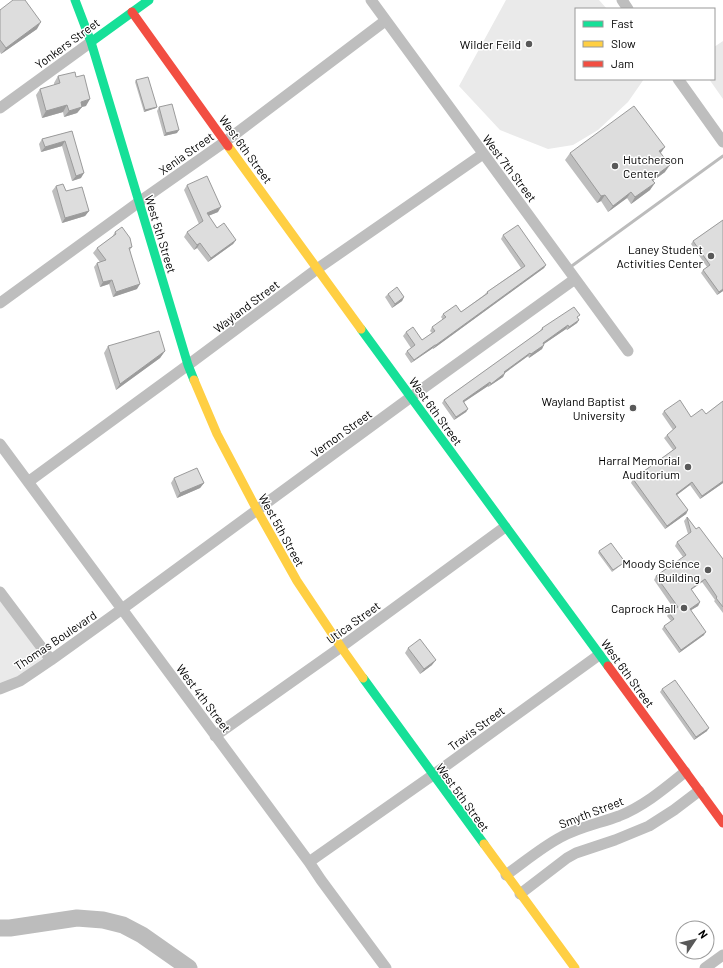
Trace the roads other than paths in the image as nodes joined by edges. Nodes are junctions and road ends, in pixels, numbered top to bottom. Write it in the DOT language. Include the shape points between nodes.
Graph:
graph roads {
  1 [pos="75,0"];
  2 [pos="149,0"];
  3 [pos="370,0"];
  4 [pos="132,12"];
  5 [pos="385,21"];
  6 [pos="91,42"];
  7 [pos="679,80"];
  8 [pos="0,108"];
  9 [pos="226,141"];
  10 [pos="723,142"];
  11 [pos="483,154"];
  12 [pos="139,202"];
  13 [pos="317,269"];
  14 [pos="576,279"];
  15 [pos="0,303"];
  16 [pos="628,351"];
  17 [pos="188,365"];
  18 [pos="411,397"];
  19 [pos="0,444"];
  20 [pos="28,482"];
  21 [pos="257,510"];
  22 [pos="505,527"];
  23 [pos="0,592"];
  24 [pos="122,609"];
  25 [pos="341,647"];
  26 [pos="599,655"];
  27 [pos="51,660"];
  28 [pos="0,689"];
  29 [pos="215,736"];
  30 [pos="685,772"];
  31 [pos="433,775"];
  32 [pos="699,791"];
  33 [pos="723,823"];
  34 [pos="309,862"];
  35 [pos="506,875"];
  36 [pos="520,894"];
  37 [pos="723,955"];
  38 [pos="386,968"];
  39 [pos="575,968"];
  40 [pos="705,968"];
  1 -- 6 [label="main road, West 5th Street"];
  2 -- 4 [label="main road, Yonkers Street"];
  3 -- 5 [label="street, West 7th Street"];
  4 -- 6 [label="main road, Yonkers Street"];
  4 -- 9 [label="main road, West 6th Street"];
  5 -- 9 [label="street, Xenia Street"];
  5 -- 11 [label="street, West 7th Street"];
  6 -- 8 [label="street, Yonkers Street"];
  6 -- 12 [label="main road, West 5th Street"];
  7 -- 10 [label="street"];
  9 -- 12 [label="street, Xenia Street"];
  9 -- 13 [label="main road, West 6th Street"];
  11 -- 13 [label="street, Wayland Street"];
  11 -- 14 [label="street, West 7th Street"];
  12 -- 15 [label="street, Xenia Street"];
  12 -- 17 [label="main road, West 5th Street"];
  13 -- 17 [label="street, Wayland Street"];
  13 -- 18 [label="main road, West 6th Street"];
  14 -- 16 [label="street, West 7th Street"];
  14 -- 18 [label="street, Vernon Street"];
  17 -- 20 [label="street, Wayland Street"];
  17 -- 21 [label="main road, West 5th Street" via="218,434"];
  18 -- 21 [label="street, Vernon Street"];
  18 -- 22 [label="main road, West 6th Street"];
  19 -- 20 [label="street, West 4th Street"];
  20 -- 24 [label="street, West 4th Street"];
  21 -- 24 [label="street, Vernon Street"];
  21 -- 25 [label="main road, West 5th Street" via="297,581"];
  22 -- 25 [label="street, Utica Street"];
  22 -- 26 [label="main road, West 6th Street"];
  23 -- 27 [label="street"];
  24 -- 27 [label="street, Thomas Boulevard"];
  24 -- 29 [label="street, West 4th Street"];
  25 -- 29 [label="street, Utica Street"];
  25 -- 31 [label="main road, West 5th Street"];
  26 -- 30 [label="main road, West 6th Street"];
  26 -- 31 [label="street, Travis Street"];
  27 -- 28 [label="street, Thomas Boulevard" via="20,681"];
  29 -- 34 [label="street, West 4th Street"];
  30 -- 32 [label="main road, West 6th Street"];
  30 -- 35 [label="street, Smyth Street" via="647,802 619,816 560,837"];
  31 -- 34 [label="street, Travis Street"];
  31 -- 35 [label="main road, West 5th Street"];
  32 -- 33 [label="main road, West 6th Street"];
  32 -- 36 [label="street" via="649,826 571,855"];
  34 -- 38 [label="street, West 4th Street"];
  35 -- 36 [label="main road, West 5th Street"];
  36 -- 39 [label="main road, West 5th Street"];
  37 -- 40 [label="street"];
}
